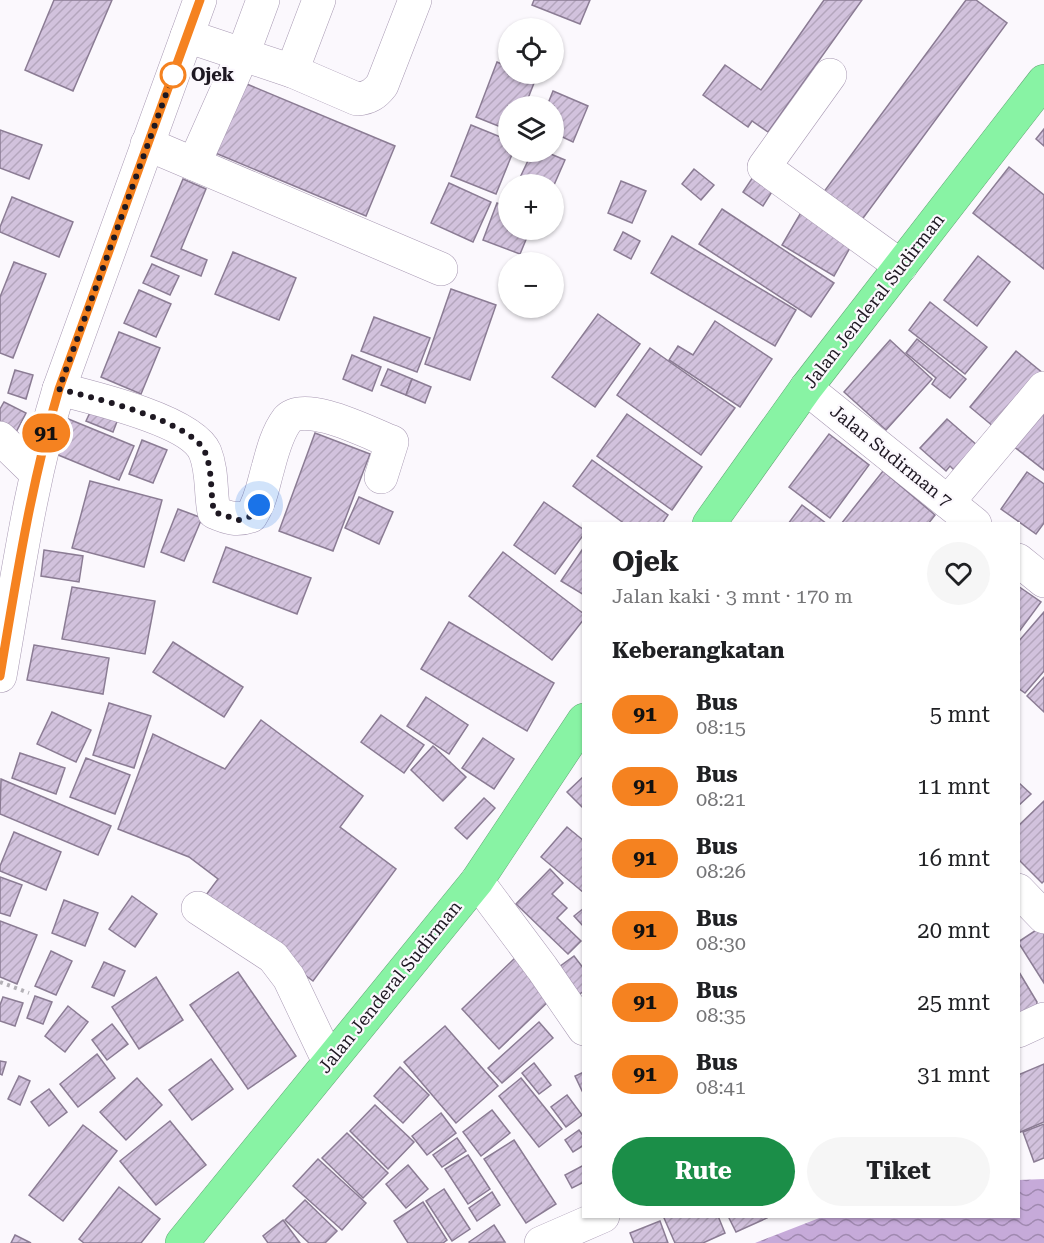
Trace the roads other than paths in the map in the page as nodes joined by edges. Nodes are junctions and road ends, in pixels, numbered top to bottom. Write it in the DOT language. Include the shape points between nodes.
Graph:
graph roads {
  1 [pos="200,0"];
  2 [pos="263,0"];
  3 [pos="319,0"];
  4 [pos="415,0"];
  5 [pos="187,36"];
  6 [pos="243,54"];
  7 [pos="292,71"];
  8 [pos="830,75"];
  9 [pos="1044,81"];
  10 [pos="147,144"];
  11 [pos="194,164"];
  12 [pos="901,266"];
  13 [pos="441,269"];
  14 [pos="806,388"];
  15 [pos="1044,388"];
  16 [pos="59,389"];
  17 [pos="0,438"];
  18 [pos="36,473"];
  19 [pos="381,477"];
  20 [pos="948,502"];
  21 [pos="710,522"];
  22 [pos="973,522"];
  23 [pos="1020,562"];
  24 [pos="1044,581"];
  25 [pos="0,676"];
  26 [pos="582,723"];
  27 [pos="477,881"];
  28 [pos="1020,892"];
  29 [pos="198,908"];
  30 [pos="1044,917"];
  31 [pos="580,1016"];
  32 [pos="1044,1019"];
  33 [pos="1020,1030"];
  34 [pos="328,1062"];
  35 [pos="598,1218"];
  36 [pos="182,1243"];
  37 [pos="541,1243"];
  1 -- 5 [label="street"];
  2 -- 6 [label="street"];
  3 -- 7 [label="street"];
  4 -- 7 [label="street" via="382,85 374,94 357,99"];
  5 -- 6 [label="street"];
  5 -- 10 [label="street"];
  6 -- 7 [label="street"];
  6 -- 11 [label="street"];
  8 -- 12 [label="street" via="764,167"];
  9 -- 12 [label="highway, Jalan Jenderal Sudirman"];
  10 -- 11 [label="street"];
  10 -- 16 [label="street"];
  11 -- 13 [label="street"];
  12 -- 14 [label="highway, Jalan Jenderal Sudirman"];
  14 -- 20 [label="street, Jalan Sudirman 7"];
  14 -- 21 [label="highway, Jalan Jenderal Sudirman"];
  15 -- 20 [label="street"];
  16 -- 18 [label="street"];
  16 -- 19 [label="street" via="146,415 180,429 196,441 204,450 212,479 214,512 225,517 239,520 252,516 259,505 278,438 287,419 298,413 320,415 392,442"];
  17 -- 18 [label="street"];
  18 -- 25 [label="street"];
  20 -- 22 [label="street, Jalan Sudirman 7"];
  23 -- 24 [label="street"];
  26 -- 27 [label="highway, Jalan Jenderal Sudirman"];
  27 -- 31 [label="street"];
  27 -- 34 [label="highway, Jalan Jenderal Sudirman"];
  28 -- 30 [label="street"];
  29 -- 34 [label="street" via="273,957 289,978"];
  32 -- 33 [label="street"];
  34 -- 36 [label="highway, Jalan Jenderal Sudirman"];
  35 -- 37 [label="street"];
}
